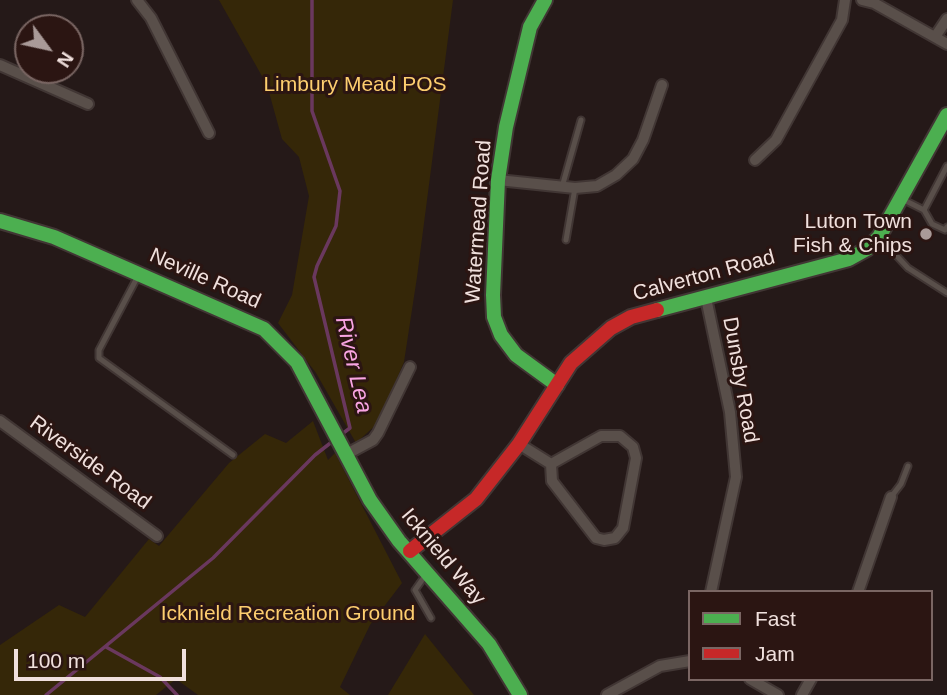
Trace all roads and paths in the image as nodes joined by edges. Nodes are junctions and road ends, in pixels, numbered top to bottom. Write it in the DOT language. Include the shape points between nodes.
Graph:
graph roads {
  1 [pos="137,0"];
  2 [pos="545,0"];
  3 [pos="845,0"];
  4 [pos="862,0"];
  5 [pos="947,19"];
  6 [pos="935,37"];
  7 [pos="947,44"];
  8 [pos="0,65"];
  9 [pos="662,85"];
  10 [pos="88,104"];
  11 [pos="947,114"];
  12 [pos="580,120"];
  13 [pos="209,133"];
  14 [pos="755,160"];
  15 [pos="947,166"];
  16 [pos="498,180"];
  17 [pos="562,187"];
  18 [pos="575,188"];
  19 [pos="902,198"];
  20 [pos="924,209"];
  21 [pos="0,220"];
  22 [pos="947,226"];
  23 [pos="879,237"];
  24 [pos="566,240"];
  25 [pos="139,273"];
  26 [pos="947,293"];
  27 [pos="706,298"];
  28 [pos="410,367"];
  29 [pos="557,385"];
  30 [pos="0,421"];
  31 [pos="519,444"];
  32 [pos="342,449"];
  33 [pos="233,456"];
  34 [pos="551,464"];
  35 [pos="908,466"];
  36 [pos="891,497"];
  37 [pos="157,536"];
  38 [pos="410,551"];
  39 [pos="427,573"];
  40 [pos="711,590"];
  41 [pos="859,590"];
  42 [pos="431,618"];
  43 [pos="688,662"];
  44 [pos="754,681"];
  45 [pos="520,695"];
  46 [pos="607,695"];
  47 [pos="778,695"];
  1 -- 13 [label="street" via="152,18"];
  2 -- 16 [label="street, Watermead Road" via="530,27"];
  3 -- 14 [label="street" via="842,20 776,140"];
  4 -- 6 [label="street"];
  5 -- 6 [label="street"];
  6 -- 7 [label="street"];
  8 -- 10 [label="street"];
  9 -- 18 [label="street" via="633,159 597,186"];
  11 -- 19 [label="street, Calverton Road"];
  12 -- 17 [label="lane"];
  15 -- 20 [label="lane"];
  16 -- 17 [label="street"];
  16 -- 29 [label="street, Watermead Road" via="494,317 516,355"];
  17 -- 18 [label="street"];
  18 -- 24 [label="lane"];
  19 -- 20 [label="lane"];
  19 -- 23 [label="street, Calverton Road"];
  20 -- 22 [label="lane" via="932,224 945,230"];
  21 -- 25 [label="street, Neville Road"];
  23 -- 26 [label="lane" via="908,268"];
  23 -- 27 [label="street, Calverton Road" via="849,259"];
  25 -- 32 [label="street, Neville Road" via="264,329 297,362"];
  25 -- 33 [label="lane" via="99,358"];
  27 -- 29 [label="street, Calverton Road" via="631,317 588,346"];
  27 -- 40 [label="street, Dunsby Road" via="730,412 736,477"];
  28 -- 32 [label="street" via="373,440"];
  29 -- 31 [label="street, Calverton Road"];
  30 -- 37 [label="street, Riverside Road"];
  31 -- 34 [label="street"];
  31 -- 38 [label="street, Calverton Road" via="475,499"];
  32 -- 38 [label="street, Icknield Way" via="370,500"];
  34 -- 34 [label="street" via="601,436 620,436 633,447 636,458 623,528 615,538 596,538 552,481"];
  35 -- 36 [label="lane"];
  36 -- 41 [label="street"];
  38 -- 39 [label="street, Icknield Way"];
  39 -- 42 [label="lane" via="415,590"];
  39 -- 45 [label="street, Icknield Way" via="489,644"];
  43 -- 46 [label="street" via="660,666"];
  44 -- 47 [label="street"];
}
